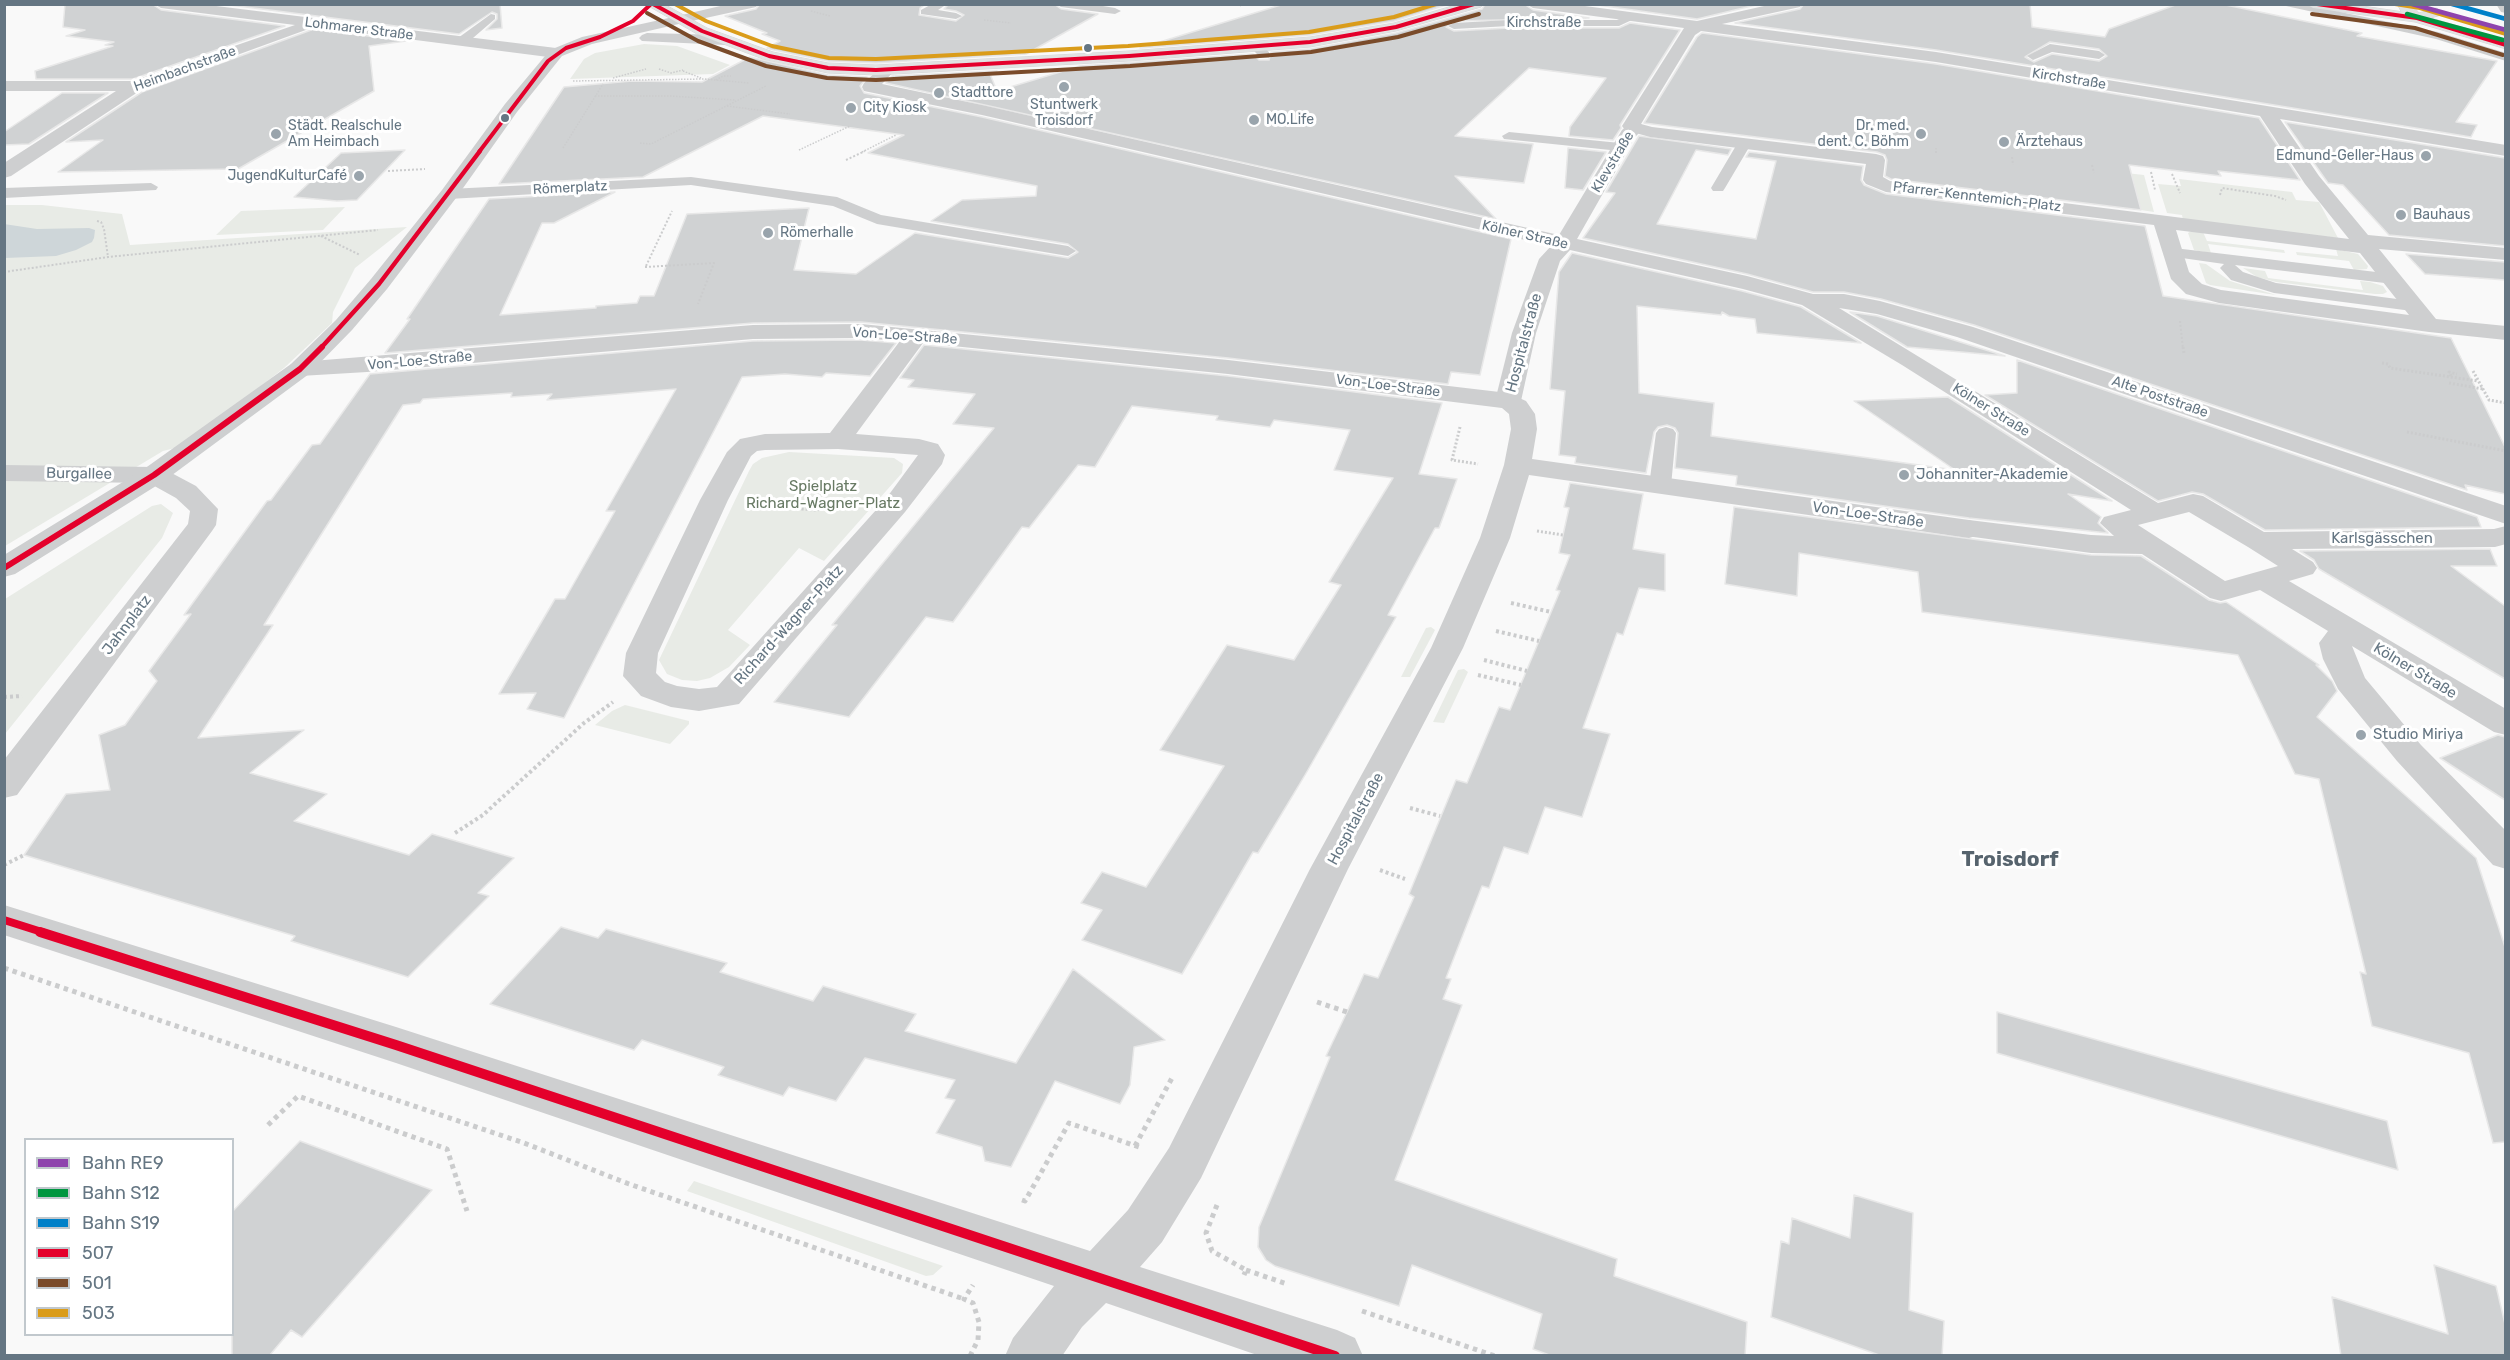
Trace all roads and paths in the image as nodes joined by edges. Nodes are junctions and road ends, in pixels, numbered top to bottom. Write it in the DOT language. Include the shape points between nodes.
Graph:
graph roads {
  1 [pos="161,4"];
  2 [pos="652,4"];
  3 [pos="751,4"];
  4 [pos="942,4"];
  5 [pos="1061,4"];
  6 [pos="1476,4"];
  7 [pos="1533,4"];
  8 [pos="1795,4"];
  9 [pos="2282,4"];
  10 [pos="2313,4"];
  11 [pos="2361,4"];
  12 [pos="2503,4"];
  13 [pos="298,8"];
  14 [pos="2505,9"];
  15 [pos="811,11"];
  16 [pos="1115,11"];
  17 [pos="2421,11"];
  18 [pos="830,16"];
  19 [pos="956,16"];
  20 [pos="1632,16"];
  21 [pos="491,17"];
  22 [pos="267,18"];
  23 [pos="678,20"];
  24 [pos="314,23"];
  25 [pos="1699,25"];
  26 [pos="1454,26"];
  27 [pos="600,37"];
  28 [pos="725,40"];
  29 [pos="462,41"];
  30 [pos="2505,45"];
  31 [pos="556,53"];
  32 [pos="2099,55"];
  33 [pos="2033,56"];
  34 [pos="2505,57"];
  35 [pos="888,69"];
  36 [pos="682,70"];
  37 [pos="723,75"];
  38 [pos="617,77"];
  39 [pos="704,79"];
  40 [pos="606,80"];
  41 [pos="715,80"];
  42 [pos="531,83"];
  43 [pos="603,84"];
  44 [pos="4,86"];
  45 [pos="135,86"];
  46 [pos="595,96"];
  47 [pos="737,101"];
  48 [pos="727,106"];
  49 [pos="2266,111"];
  50 [pos="713,113"];
  51 [pos="719,114"];
  52 [pos="790,114"];
  53 [pos="850,126"];
  54 [pos="1635,128"];
  55 [pos="896,135"];
  56 [pos="1509,136"];
  57 [pos="640,142"];
  58 [pos="1744,144"];
  59 [pos="1620,147"];
  60 [pos="563,148"];
  61 [pos="1936,148"];
  62 [pos="800,150"];
  63 [pos="2505,151"];
  64 [pos="1936,155"];
  65 [pos="2013,157"];
  66 [pos="846,160"];
  67 [pos="2013,165"];
  68 [pos="2092,165"];
  69 [pos="4,172"];
  70 [pos="2094,173"];
  71 [pos="2172,174"];
  72 [pos="691,181"];
  73 [pos="2176,186"];
  74 [pos="151,187"];
  75 [pos="1718,188"];
  76 [pos="4,193"];
  77 [pos="449,194"];
  78 [pos="95,220"];
  79 [pos="2163,221"];
  80 [pos="424,225"];
  81 [pos="1564,244"];
  82 [pos="2363,244"];
  83 [pos="1068,251"];
  84 [pos="2174,253"];
  85 [pos="2505,254"];
  86 [pos="108,257"];
  87 [pos="2228,268"];
  88 [pos="4,272"];
  89 [pos="2393,279"];
  90 [pos="1810,300"];
  91 [pos="2412,306"];
  92 [pos="2180,321"];
  93 [pos="2443,329"];
  94 [pos="2505,333"];
  95 [pos="917,335"];
  96 [pos="685,338"];
  97 [pos="2184,353"];
  98 [pos="2382,363"];
  99 [pos="300,369"];
  100 [pos="2473,371"];
  101 [pos="2457,374"];
  102 [pos="2451,377"];
  103 [pos="2478,381"];
  104 [pos="2449,383"];
  105 [pos="2483,389"];
  106 [pos="1508,401"];
  107 [pos="2505,403"];
  108 [pos="2407,432"];
  109 [pos="1666,433"];
  110 [pos="838,441"];
  111 [pos="2505,451"];
  112 [pos="1518,465"];
  113 [pos="4,473"];
  114 [pos="154,475"];
  115 [pos="1659,486"];
  116 [pos="714,500"];
  117 [pos="895,506"];
  118 [pos="2154,512"];
  119 [pos="2505,516"];
  120 [pos="1536,531"];
  121 [pos="1563,535"];
  122 [pos="2505,535"];
  123 [pos="2258,541"];
  124 [pos="2148,545"];
  125 [pos="4,568"];
  126 [pos="2263,579"];
  127 [pos="1506,602"];
  128 [pos="1551,612"];
  129 [pos="2347,630"];
  130 [pos="1493,631"];
  131 [pos="1539,641"];
  132 [pos="1482,660"];
  133 [pos="1527,671"];
  134 [pos="1475,674"];
  135 [pos="645,683"];
  136 [pos="1521,685"];
  137 [pos="2505,724"];
  138 [pos="4,786"];
  139 [pos="1410,808"];
  140 [pos="1440,816"];
  141 [pos="455,833"];
  142 [pos="24,855"];
  143 [pos="2505,855"];
  144 [pos="4,865"];
  145 [pos="1380,870"];
  146 [pos="1405,879"];
  147 [pos="4,920"];
  148 [pos="4,968"];
  149 [pos="1317,1002"];
  150 [pos="1347,1012"];
  151 [pos="1069,1123"];
  152 [pos="268,1125"];
  153 [pos="1014,1197"];
  154 [pos="467,1211"];
  155 [pos="1246,1270"];
  156 [pos="1099,1277"];
  157 [pos="1291,1286"];
  158 [pos="964,1299"];
  159 [pos="1358,1309"];
  160 [pos="1031,1356"];
  161 [pos="1337,1356"];
  162 [pos="1495,1356"];
  1 -- 22 [label="street, Lohmarer Straße"];
  2 -- 23 [label="main road"];
  2 -- 27 [label="street" via="633,21"];
  3 -- 23 [label="street"];
  4 -- 19 [label="lane" via="925,12"];
  5 -- 16 [label="lane"];
  6 -- 35 [label="main road" via="1433,18 1261,51"];
  7 -- 20 [label="street, Kirchstraße"];
  8 -- 25 [label="street"];
  9 -- 34 [label="lane" via="2438,36"];
  10 -- 17 [label="main road"];
  11 -- 17 [label="main road"];
  12 -- 14 [label="street"];
  13 -- 22 [label="street"];
  15 -- 18 [label="path"];
  17 -- 30 [label="main road"];
  20 -- 25 [label="street, Kirchstraße"];
  20 -- 26 [label="lane, Kirchstraße" via="1619,23"];
  21 -- 29 [label="lane"];
  22 -- 24 [label="street, Lohmarer Straße"];
  23 -- 27 [label="street"];
  23 -- 28 [label="main road"];
  24 -- 29 [label="street, Lohmarer Straße"];
  24 -- 45 [label="street, Heimbachstraße"];
  25 -- 49 [label="street, Kirchstraße" via="2019,77"];
  25 -- 54 [label="street, Klevstraße" via="1689,32 1632,122"];
  27 -- 31 [label="street"];
  28 -- 31 [label="street" via="640,39"];
  28 -- 35 [label="main road" via="797,63"];
  29 -- 31 [label="street, Lohmarer Straße"];
  31 -- 42 [label="street"];
  32 -- 33 [label="lane" via="2050,48"];
  35 -- 81 [label="street, Kölner Straße" via="870,87"];
  36 -- 39 [label="path"];
  37 -- 41 [label="path"];
  38 -- 40 [label="path"];
  39 -- 40 [label="path"];
  39 -- 41 [label="path"];
  40 -- 42 [label="path"];
  41 -- 47 [label="path" via="768,85"];
  42 -- 77 [label="street"];
  43 -- 46 [label="path"];
  44 -- 45 [label="street"];
  45 -- 69 [label="street, Heimbachstraße"];
  46 -- 47 [label="path"];
  46 -- 60 [label="path"];
  47 -- 48 [label="path"];
  48 -- 50 [label="path"];
  48 -- 52 [label="path"];
  49 -- 63 [label="street, Kirchstraße"];
  49 -- 82 [label="street" via="2312,180"];
  50 -- 51 [label="path"];
  50 -- 57 [label="path" via="651,144"];
  53 -- 62 [label="path"];
  54 -- 58 [label="street, Pfarrer-Kenntemich-Platz"];
  54 -- 59 [label="street, Klevstraße"];
  55 -- 66 [label="path"];
  56 -- 59 [label="lane"];
  58 -- 75 [label="lane"];
  58 -- 79 [label="street, Pfarrer-Kenntemich-Platz" via="1876,160 1873,180 1886,186"];
  59 -- 81 [label="street, Klevstraße"];
  61 -- 64 [label="path"];
  65 -- 67 [label="path"];
  68 -- 70 [label="path"];
  71 -- 73 [label="path"];
  72 -- 77 [label="lane, Römerplatz" via="627,178"];
  72 -- 83 [label="lane, Römerplatz" via="837,202 877,219"];
  72 -- 96 [label="path" via="681,193 645,267 714,263"];
  74 -- 76 [label="lane"];
  77 -- 80 [label="street"];
  78 -- 86 [label="path" via="104,228"];
  79 -- 82 [label="street, Pfarrer-Kenntemich-Platz"];
  79 -- 84 [label="street"];
  80 -- 86 [label="path"];
  80 -- 99 [label="street" via="344,325"];
  81 -- 90 [label="street, Kölner Straße"];
  81 -- 106 [label="street, Hospitalstraße" via="1550,259 1536,294"];
  82 -- 85 [label="street, Pfarrer-Kenntemich-Platz"];
  82 -- 89 [label="street"];
  84 -- 89 [label="lane"];
  84 -- 93 [label="street" via="2179,274 2194,289"];
  86 -- 88 [label="path"];
  87 -- 91 [label="lane" via="2237,276 2274,288"];
  89 -- 91 [label="street"];
  90 -- 118 [label="street, Kölner Straße"];
  90 -- 119 [label="street, Alte Poststraße" via="1880,308 1975,336"];
  91 -- 93 [label="street"];
  92 -- 97 [label="path"];
  93 -- 94 [label="street"];
  95 -- 96 [label="street, Von-Loe-Straße" via="804,331"];
  95 -- 106 [label="street, Von-Loe-Straße"];
  95 -- 110 [label="street"];
  96 -- 99 [label="street, Von-Loe-Straße"];
  98 -- 102 [label="path" via="2390,368"];
  99 -- 114 [label="street"];
  100 -- 103 [label="path"];
  101 -- 102 [label="path" via="2449,372"];
  102 -- 103 [label="path"];
  103 -- 105 [label="path"];
  104 -- 105 [label="path"];
  105 -- 107 [label="path" via="2489,400"];
  106 -- 112 [label="street, Hospitalstraße" via="1522,414 1524,429"];
  108 -- 111 [label="path"];
  109 -- 115 [label="lane"];
  110 -- 116 [label="street, Richard-Wagner-Platz" via="749,445 740,452"];
  110 -- 117 [label="street, Richard-Wagner-Platz" via="929,450 932,455 928,464"];
  112 -- 115 [label="street, Von-Loe-Straße"];
  112 -- 156 [label="street, Hospitalstraße" via="1495,538 1448,648 1329,868 1185,1163 1145,1226"];
  113 -- 114 [label="street, Burgallee"];
  114 -- 125 [label="street"];
  114 -- 138 [label="street, Jahnplatz" via="174,483 198,502 204,509 202,525"];
  115 -- 124 [label="street, Von-Loe-Straße" via="2091,544"];
  116 -- 117 [label="path" via="778,501 817,510 852,501"];
  116 -- 135 [label="street, Richard-Wagner-Platz" via="642,653 639,676"];
  117 -- 135 [label="street, Richard-Wagner-Platz" via="727,696 699,700 671,696"];
  118 -- 123 [label="street" via="2193,502"];
  118 -- 124 [label="street" via="2114,523"];
  120 -- 121 [label="path"];
  122 -- 123 [label="street, Karlsgässchen"];
  123 -- 126 [label="street" via="2302,568"];
  124 -- 126 [label="street" via="2222,592"];
  126 -- 129 [label="street, Kölner Straße"];
  127 -- 128 [label="path"];
  129 -- 137 [label="street, Kölner Straße"];
  129 -- 143 [label="street" via="2335,643 2350,682 2409,753"];
  130 -- 131 [label="path"];
  132 -- 133 [label="path"];
  134 -- 136 [label="path"];
  135 -- 141 [label="path" via="604,707 483,815"];
  139 -- 140 [label="path"];
  142 -- 144 [label="path"];
  145 -- 146 [label="path"];
  147 -- 156 [label="street"];
  148 -- 158 [label="path" via="524,1143 628,1184"];
  149 -- 150 [label="path"];
  151 -- 153 [label="path" via="1025,1201"];
  152 -- 154 [label="path" via="298,1096 447,1149"];
  155 -- 157 [label="path"];
  156 -- 160 [label="street, Hospitalstraße" via="1064,1310"];
  156 -- 161 [label="street"];
  159 -- 162 [label="path"];
}
